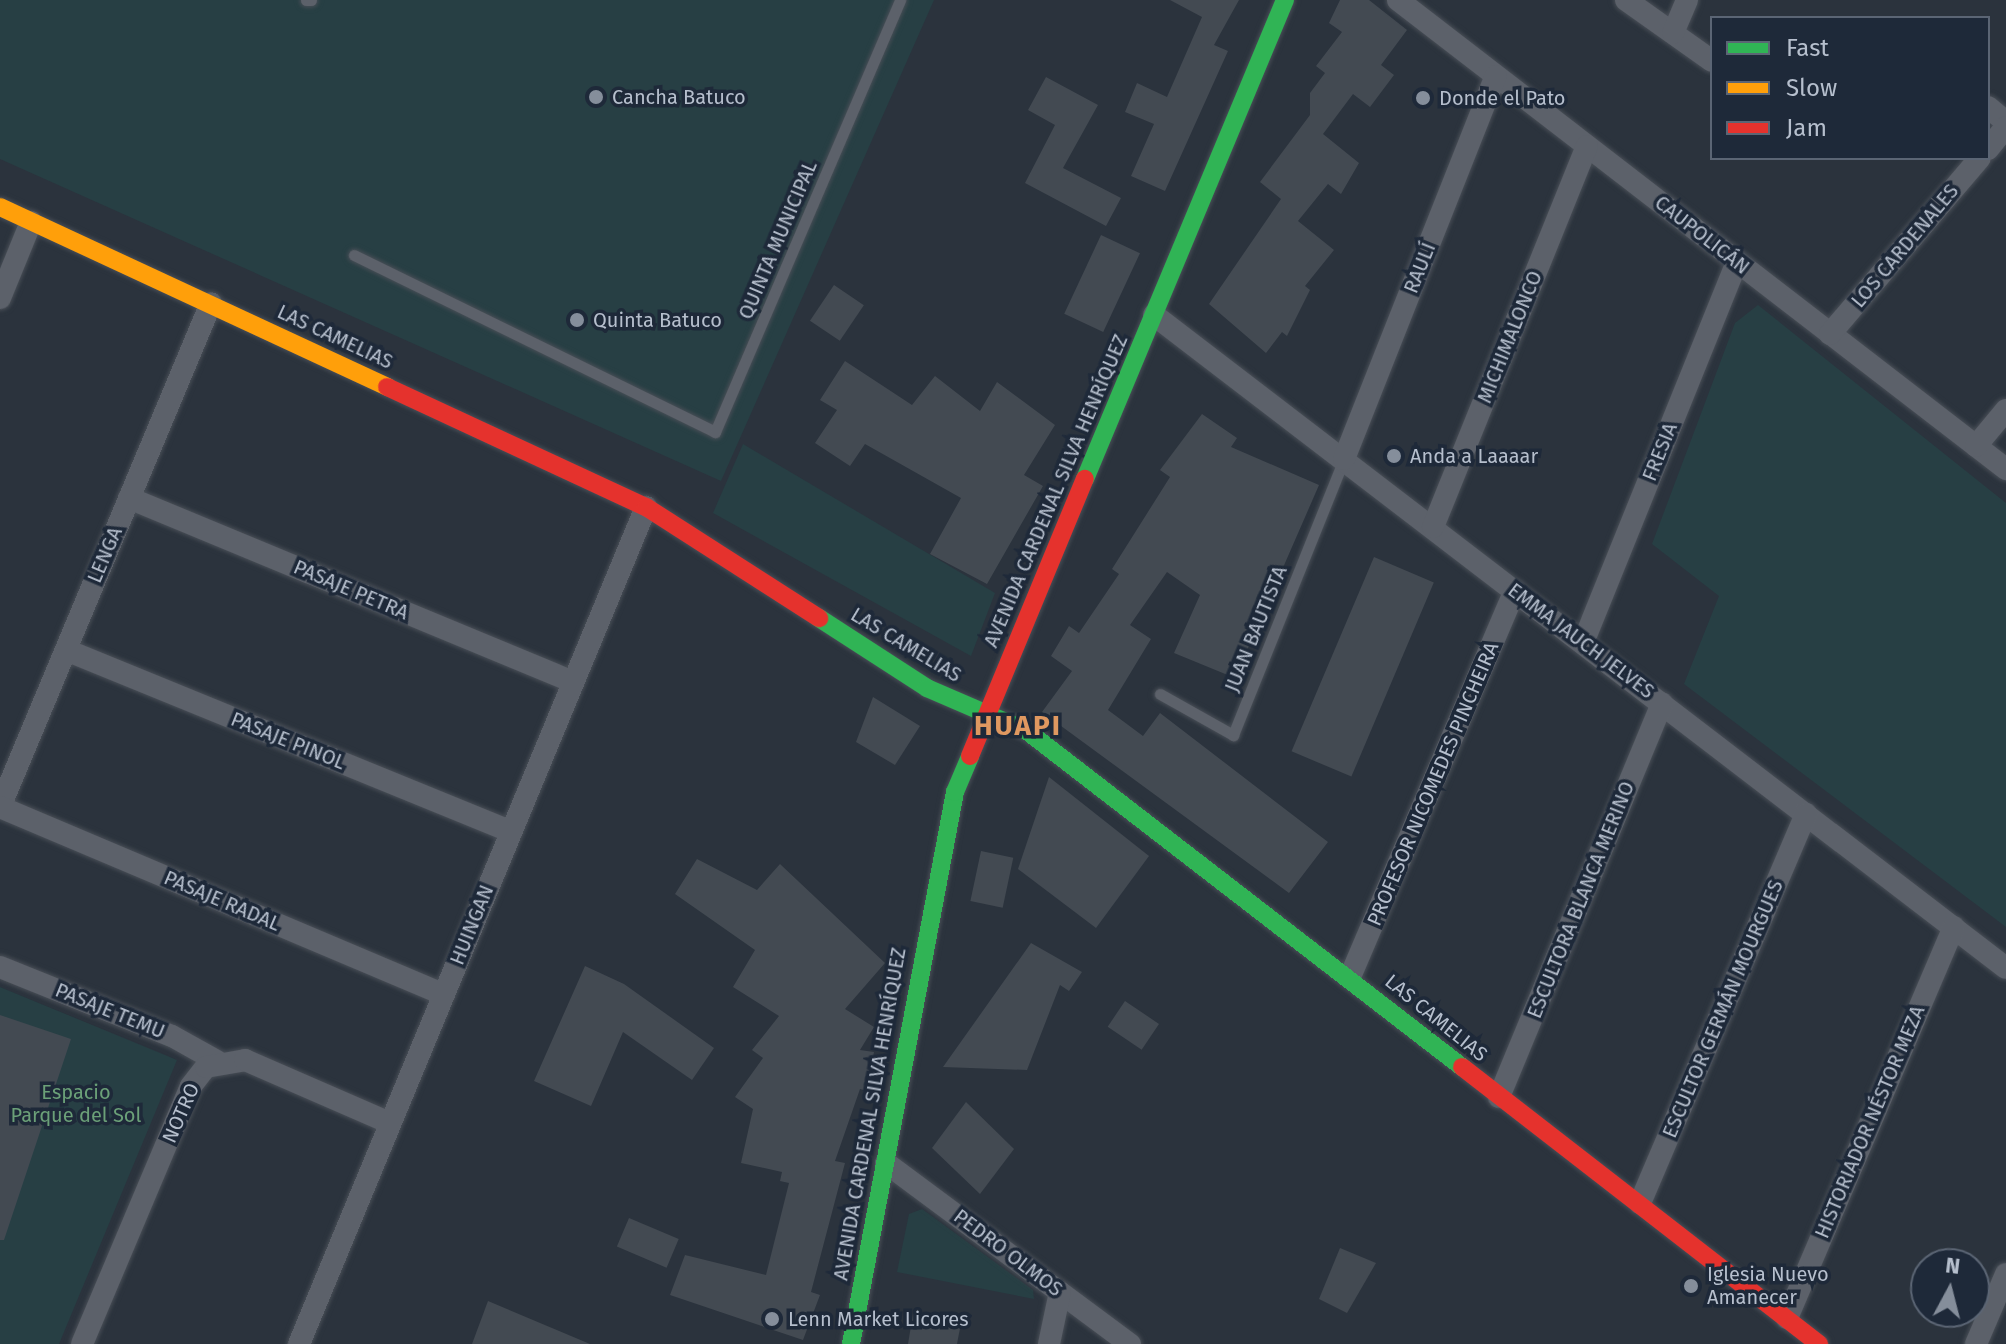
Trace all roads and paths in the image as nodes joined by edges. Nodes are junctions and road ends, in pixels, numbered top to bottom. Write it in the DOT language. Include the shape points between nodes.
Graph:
graph roads {
  1 [pos="900,0"];
  2 [pos="1285,0"];
  3 [pos="1398,0"];
  4 [pos="1626,0"];
  5 [pos="1687,0"];
  6 [pos="1673,33"];
  7 [pos="1710,60"];
  8 [pos="1496,76"];
  9 [pos="1990,109"];
  10 [pos="2006,125"];
  11 [pos="1587,146"];
  12 [pos="1990,146"];
  13 [pos="1978,160"];
  14 [pos="0,207"];
  15 [pos="31,222"];
  16 [pos="354,255"];
  17 [pos="1737,262"];
  18 [pos="0,298"];
  19 [pos="211,303"];
  20 [pos="1154,315"];
  21 [pos="1830,334"];
  22 [pos="2006,410"];
  23 [pos="1976,446"];
  24 [pos="1344,459"];
  25 [pos="2006,469"];
  26 [pos="129,498"];
  27 [pos="646,507"];
  28 [pos="1433,527"];
  29 [pos="1515,591"];
  30 [pos="1583,643"];
  31 [pos="66,650"];
  32 [pos="573,682"];
  33 [pos="1160,694"];
  34 [pos="1662,703"];
  35 [pos="985,713"];
  36 [pos="0,807"];
  37 [pos="1806,814"];
  38 [pos="511,832"];
  39 [pos="1954,927"];
  40 [pos="0,967"];
  41 [pos="2006,968"];
  42 [pos="1350,977"];
  43 [pos="444,995"];
  44 [pos="217,1061"];
  45 [pos="1499,1097"];
  46 [pos="390,1123"];
  47 [pos="886,1163"];
  48 [pos="1640,1203"];
  49 [pos="2006,1274"];
  50 [pos="1060,1292"];
  51 [pos="1787,1318"];
  52 [pos="82,1344"];
  53 [pos="299,1344"];
  54 [pos="851,1344"];
  55 [pos="1049,1344"];
  56 [pos="1130,1344"];
  57 [pos="1819,1344"];
  58 [pos="1976,1344"];
  1 -- 16 [label="lane, QUINTA MUNICIPAL" via="715,432"];
  2 -- 20 [label="street, AVENIDA CARDENAL SILVA HENRÍQUEZ"];
  3 -- 8 [label="street, CAUPOLICÁN"];
  4 -- 6 [label="street"];
  5 -- 6 [label="street"];
  6 -- 7 [label="street"];
  8 -- 11 [label="street, CAUPOLICÁN"];
  8 -- 24 [label="street, RAULÍ"];
  9 -- 10 [label="street"];
  10 -- 12 [label="street"];
  11 -- 17 [label="street, CAUPOLICÁN"];
  11 -- 28 [label="street, MICHIMALONCO"];
  13 -- 21 [label="street, LOS CARDENALES"];
  14 -- 15 [label="street, LAS CAMELIAS"];
  15 -- 18 [label="street"];
  15 -- 19 [label="street, LAS CAMELIAS"];
  17 -- 21 [label="street, CAUPOLICÁN"];
  17 -- 30 [label="street, FRESIA"];
  19 -- 26 [label="street, LENGA"];
  19 -- 27 [label="street, LAS CAMELIAS"];
  20 -- 24 [label="street, EMMA JAUCH JELVES"];
  20 -- 35 [label="street, AVENIDA CARDENAL SILVA HENRÍQUEZ"];
  21 -- 23 [label="street, CAUPOLICÁN"];
  22 -- 23 [label="street"];
  23 -- 25 [label="street, CAUPOLICÁN"];
  24 -- 28 [label="street, EMMA JAUCH JELVES"];
  24 -- 33 [label="lane, JUAN BAUTISTA" via="1233,735"];
  26 -- 31 [label="street, LENGA"];
  26 -- 32 [label="street, PASAJE PETRA"];
  27 -- 32 [label="street, HUINGAN"];
  27 -- 35 [label="street, LAS CAMELIAS" via="917,682"];
  28 -- 29 [label="street, EMMA JAUCH JELVES"];
  29 -- 30 [label="street, EMMA JAUCH JELVES"];
  29 -- 42 [label="street, PROFESOR NICOMEDES PINCHEIRA"];
  30 -- 34 [label="street, EMMA JAUCH JELVES"];
  31 -- 36 [label="street, LENGA"];
  31 -- 38 [label="street, PASAJE PINOL"];
  32 -- 38 [label="street, HUINGAN"];
  34 -- 37 [label="street, EMMA JAUCH JELVES"];
  34 -- 45 [label="street, ESCULTORA BLANCA MERINO"];
  35 -- 42 [label="street, LAS CAMELIAS" via="1027,731"];
  35 -- 47 [label="street, AVENIDA CARDENAL SILVA HENRÍQUEZ" via="936,868"];
  36 -- 43 [label="street, PASAJE RADAL"];
  37 -- 39 [label="street, EMMA JAUCH JELVES"];
  37 -- 48 [label="street, ESCULTOR GERMÁN MOURGUES"];
  38 -- 43 [label="street, HUINGAN"];
  39 -- 41 [label="street, EMMA JAUCH JELVES"];
  39 -- 51 [label="street, HISTORIADOR NÉSTOR MEZA"];
  40 -- 44 [label="street, PASAJE TEMU" via="172,1036"];
  42 -- 45 [label="street, LAS CAMELIAS"];
  43 -- 46 [label="street, HUINGAN"];
  44 -- 46 [label="street" via="245,1060"];
  44 -- 52 [label="street, NOTRO" via="191,1086"];
  45 -- 48 [label="street, LAS CAMELIAS"];
  46 -- 53 [label="street, HUINGAN"];
  47 -- 50 [label="street, PEDRO OLMOS"];
  47 -- 54 [label="street, AVENIDA CARDENAL SILVA HENRÍQUEZ"];
  48 -- 51 [label="street, LAS CAMELIAS"];
  49 -- 58 [label="street"];
  50 -- 55 [label="street"];
  50 -- 56 [label="street, PEDRO OLMOS"];
  51 -- 57 [label="street, LAS CAMELIAS"];
}
